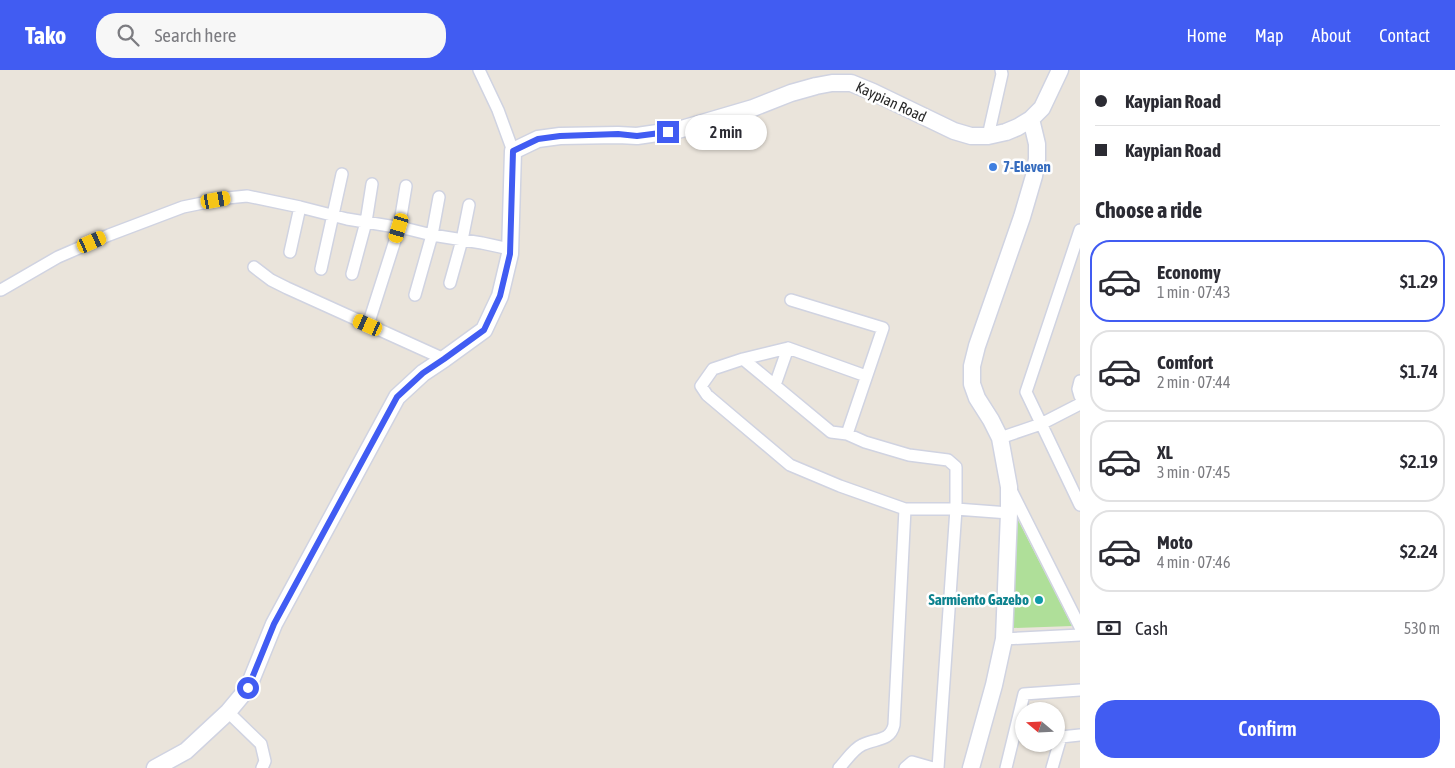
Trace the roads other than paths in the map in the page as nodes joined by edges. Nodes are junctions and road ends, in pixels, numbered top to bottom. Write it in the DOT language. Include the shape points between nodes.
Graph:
graph roads {
  1 [pos="479,70"];
  2 [pos="1060,70"];
  3 [pos="1003,71"];
  4 [pos="1031,119"];
  5 [pos="988,136"];
  6 [pos="513,151"];
  7 [pos="342,174"];
  8 [pos="372,184"];
  9 [pos="406,186"];
  10 [pos="440,198"];
  11 [pos="469,205"];
  12 [pos="300,207"];
  13 [pos="333,216"];
  14 [pos="366,222"];
  15 [pos="399,228"];
  16 [pos="1080,230"];
  17 [pos="432,235"];
  18 [pos="462,240"];
  19 [pos="510,249"];
  20 [pos="290,252"];
  21 [pos="254,267"];
  22 [pos="321,269"];
  23 [pos="352,274"];
  24 [pos="450,283"];
  25 [pos="1,290"];
  26 [pos="415,295"];
  27 [pos="791,300"];
  28 [pos="368,325"];
  29 [pos="788,348"];
  30 [pos="444,359"];
  31 [pos="743,360"];
  32 [pos="866,376"];
  33 [pos="1080,381"];
  34 [pos="775,385"];
  35 [pos="1080,396"];
  36 [pos="1080,404"];
  37 [pos="1041,424"];
  38 [pos="847,434"];
  39 [pos="1000,438"];
  40 [pos="1009,487"];
  41 [pos="1080,505"];
  42 [pos="905,508"];
  43 [pos="956,509"];
  44 [pos="1009,513"];
  45 [pos="1080,627"];
  46 [pos="1080,636"];
  47 [pos="1004,639"];
  48 [pos="1080,690"];
  49 [pos="228,712"];
  50 [pos="1080,735"];
  51 [pos="155,768"];
  52 [pos="262,768"];
  53 [pos="839,768"];
  54 [pos="905,768"];
  55 [pos="933,768"];
  56 [pos="938,768"];
  57 [pos="971,768"];
  58 [pos="1006,768"];
  59 [pos="1052,768"];
  1 -- 6 [label="street"];
  2 -- 4 [label="main road, Kaypian Road" via="1042,108"];
  3 -- 5 [label="street"];
  4 -- 5 [label="main road, Kaypian Road" via="1006,132"];
  4 -- 39 [label="main road" via="1037,159 1034,176 972,366 972,384 977,398"];
  5 -- 6 [label="main road, Kaypian Road" via="954,131 851,83 832,83 678,130 637,136 553,137 538,139"];
  6 -- 19 [label="main road"];
  7 -- 13 [label="street"];
  8 -- 14 [label="street"];
  9 -- 15 [label="street"];
  10 -- 17 [label="street"];
  11 -- 18 [label="street"];
  12 -- 13 [label="street"];
  12 -- 20 [label="street"];
  12 -- 25 [label="street" via="247,196 184,207 66,254"];
  13 -- 14 [label="street"];
  13 -- 22 [label="street"];
  14 -- 15 [label="street"];
  14 -- 23 [label="street"];
  15 -- 17 [label="street"];
  15 -- 28 [label="street"];
  16 -- 37 [label="street" via="1026,392"];
  17 -- 18 [label="street"];
  17 -- 26 [label="street"];
  18 -- 19 [label="street"];
  18 -- 24 [label="street"];
  19 -- 30 [label="main road" via="500,296 484,330"];
  21 -- 28 [label="street" via="271,280"];
  27 -- 32 [label="street" via="883,328"];
  28 -- 30 [label="street"];
  29 -- 31 [label="street"];
  29 -- 32 [label="street"];
  29 -- 34 [label="street"];
  30 -- 49 [label="main road" via="397,397 274,624 248,688"];
  31 -- 34 [label="street"];
  31 -- 42 [label="street" via="713,369 701,386 707,395 790,465"];
  32 -- 38 [label="street"];
  33 -- 35 [label="street"];
  34 -- 38 [label="street" via="831,432"];
  36 -- 37 [label="street"];
  37 -- 39 [label="street"];
  37 -- 41 [label="street"];
  38 -- 43 [label="street" via="909,455 948,460 956,467"];
  39 -- 40 [label="main road"];
  40 -- 44 [label="main road"];
  40 -- 45 [label="street"];
  42 -- 43 [label="street"];
  42 -- 53 [label="street" via="892,732 860,745"];
  43 -- 44 [label="street"];
  43 -- 56 [label="street"];
  44 -- 47 [label="main road"];
  46 -- 47 [label="street"];
  47 -- 57 [label="main road"];
  48 -- 58 [label="street" via="1024,694"];
  49 -- 51 [label="main road" via="186,751"];
  49 -- 52 [label="street" via="261,744 265,761"];
  50 -- 59 [label="street" via="1060,737"];
  54 -- 55 [label="street" via="912,762"];
}
